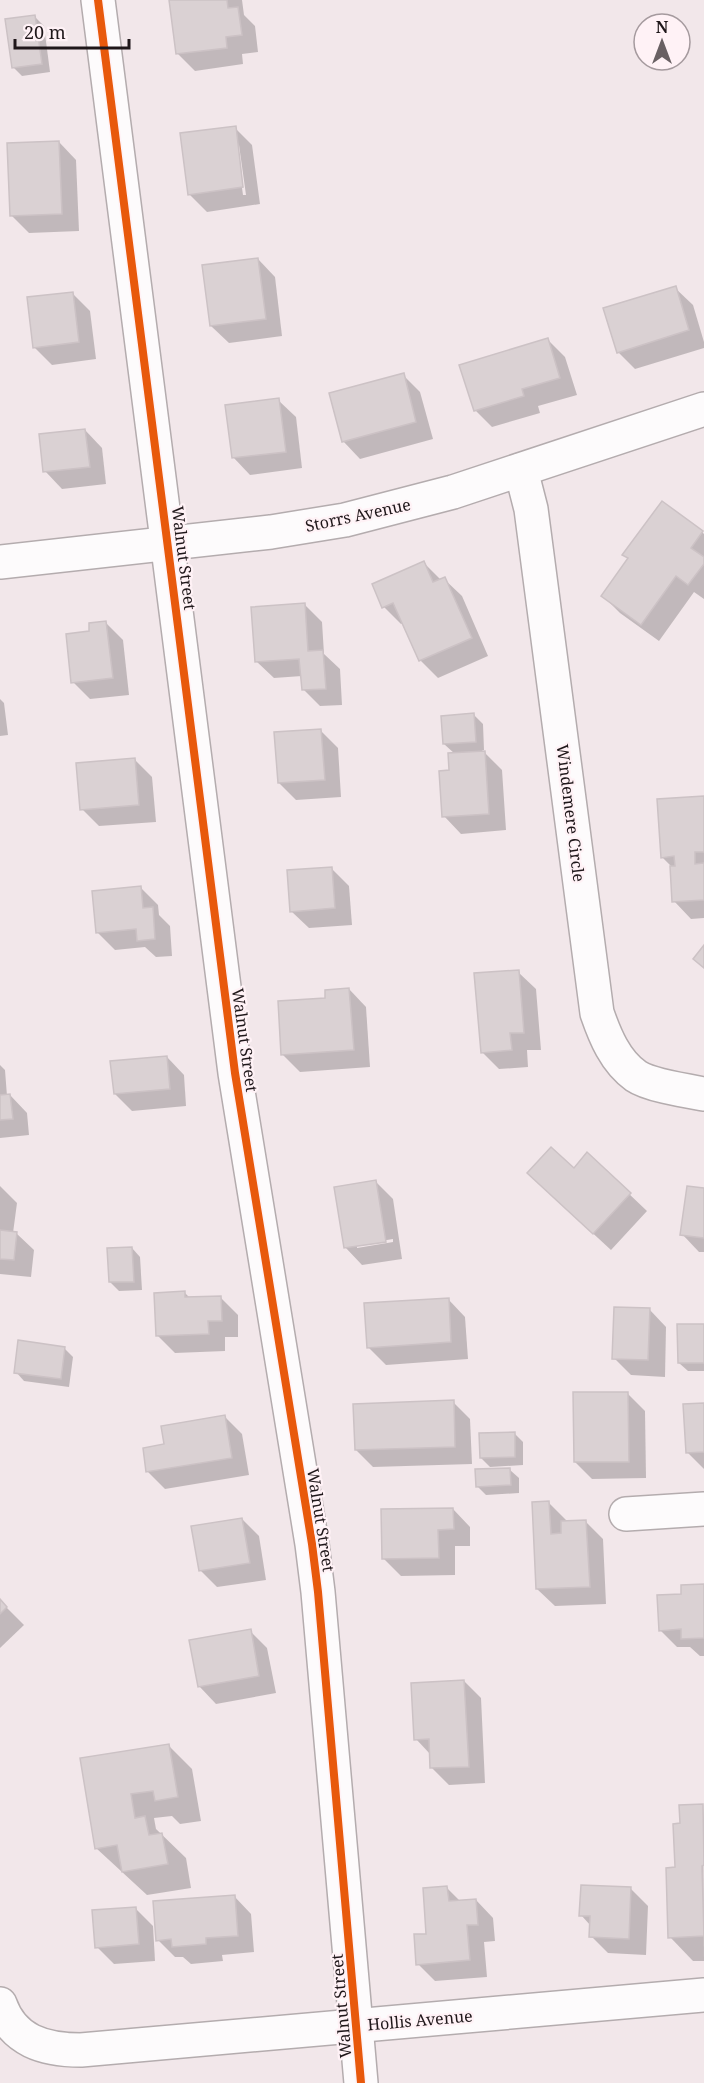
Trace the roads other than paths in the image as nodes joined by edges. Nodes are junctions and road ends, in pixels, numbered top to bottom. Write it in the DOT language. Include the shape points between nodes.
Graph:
graph roads {
  1 [pos="98,0"];
  2 [pos="704,409"];
  3 [pos="521,470"];
  4 [pos="168,542"];
  5 [pos="0,562"];
  6 [pos="704,1094"];
  7 [pos="704,1509"];
  8 [pos="626,1514"];
  9 [pos="704,1995"];
  10 [pos="0,2004"];
  11 [pos="356,2026"];
  12 [pos="361,2083"];
  1 -- 4 [label="street, Walnut Street"];
  2 -- 3 [label="street, Storrs Avenue"];
  3 -- 4 [label="street, Storrs Avenue" via="345,520"];
  3 -- 6 [label="street, Windemere Circle" via="531,509 597,1012 613,1051 636,1077"];
  4 -- 5 [label="street, Storrs Avenue"];
  4 -- 11 [label="street, Walnut Street" via="235,1073 314,1563"];
  7 -- 8 [label="street"];
  9 -- 11 [label="street, Hollis Avenue"];
  10 -- 11 [label="street, Hollis Avenue" via="7,2019 29,2040 45,2047 81,2050"];
  11 -- 12 [label="street, Walnut Street"];
}
